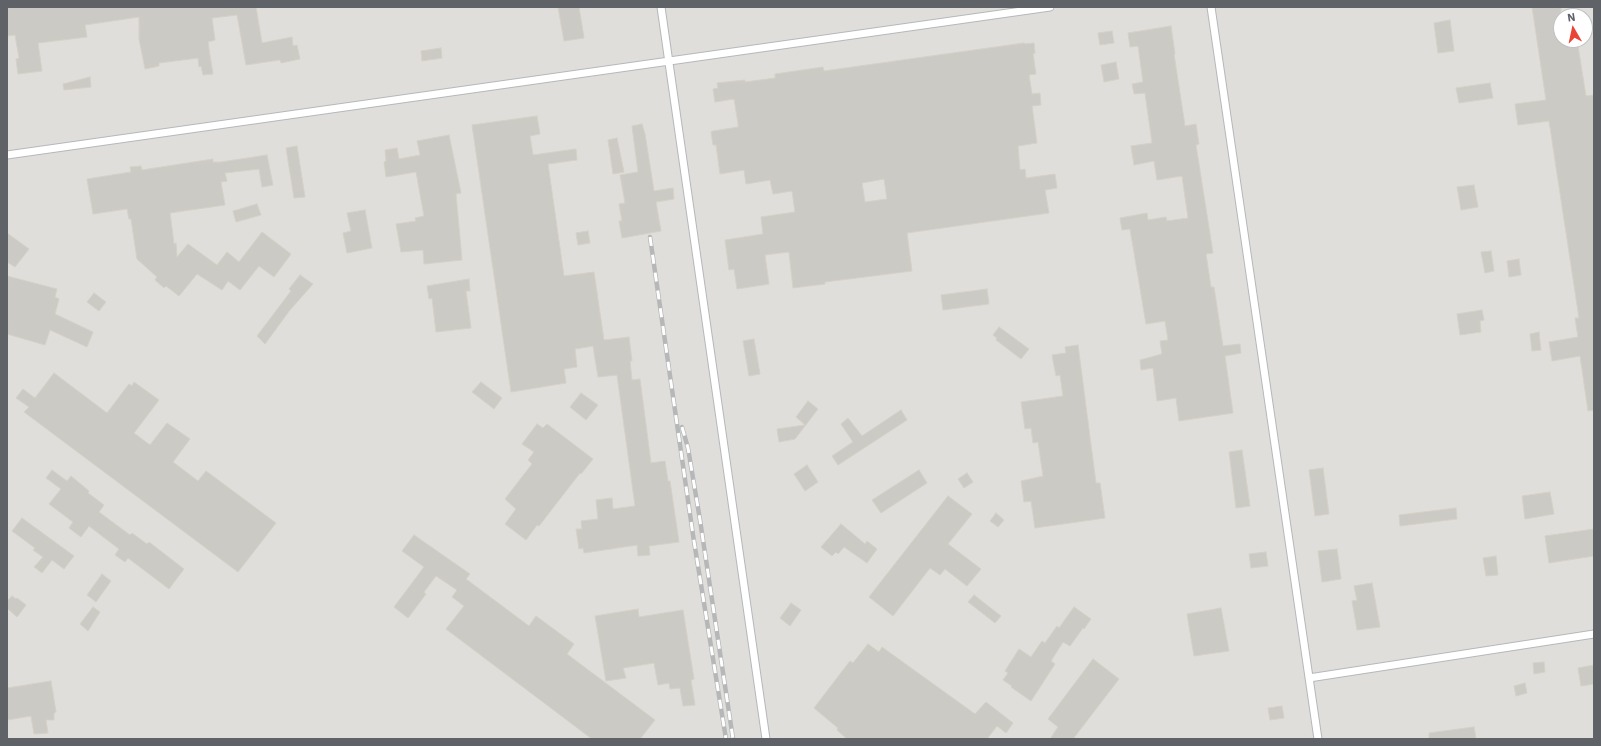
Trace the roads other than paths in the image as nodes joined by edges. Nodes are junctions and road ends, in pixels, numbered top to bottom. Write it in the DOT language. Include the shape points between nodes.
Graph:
graph roads {
  1 [pos="661,7"];
  2 [pos="1050,7"];
  3 [pos="1211,7"];
  4 [pos="669,61"];
  5 [pos="7,155"];
  6 [pos="1594,634"];
  7 [pos="1309,678"];
  8 [pos="766,739"];
  9 [pos="1318,739"];
  1 -- 4 [label="lane"];
  2 -- 4 [label="lane"];
  3 -- 7 [label="lane"];
  4 -- 5 [label="lane"];
  4 -- 8 [label="lane"];
  6 -- 7 [label="lane"];
  7 -- 9 [label="lane"];
}
